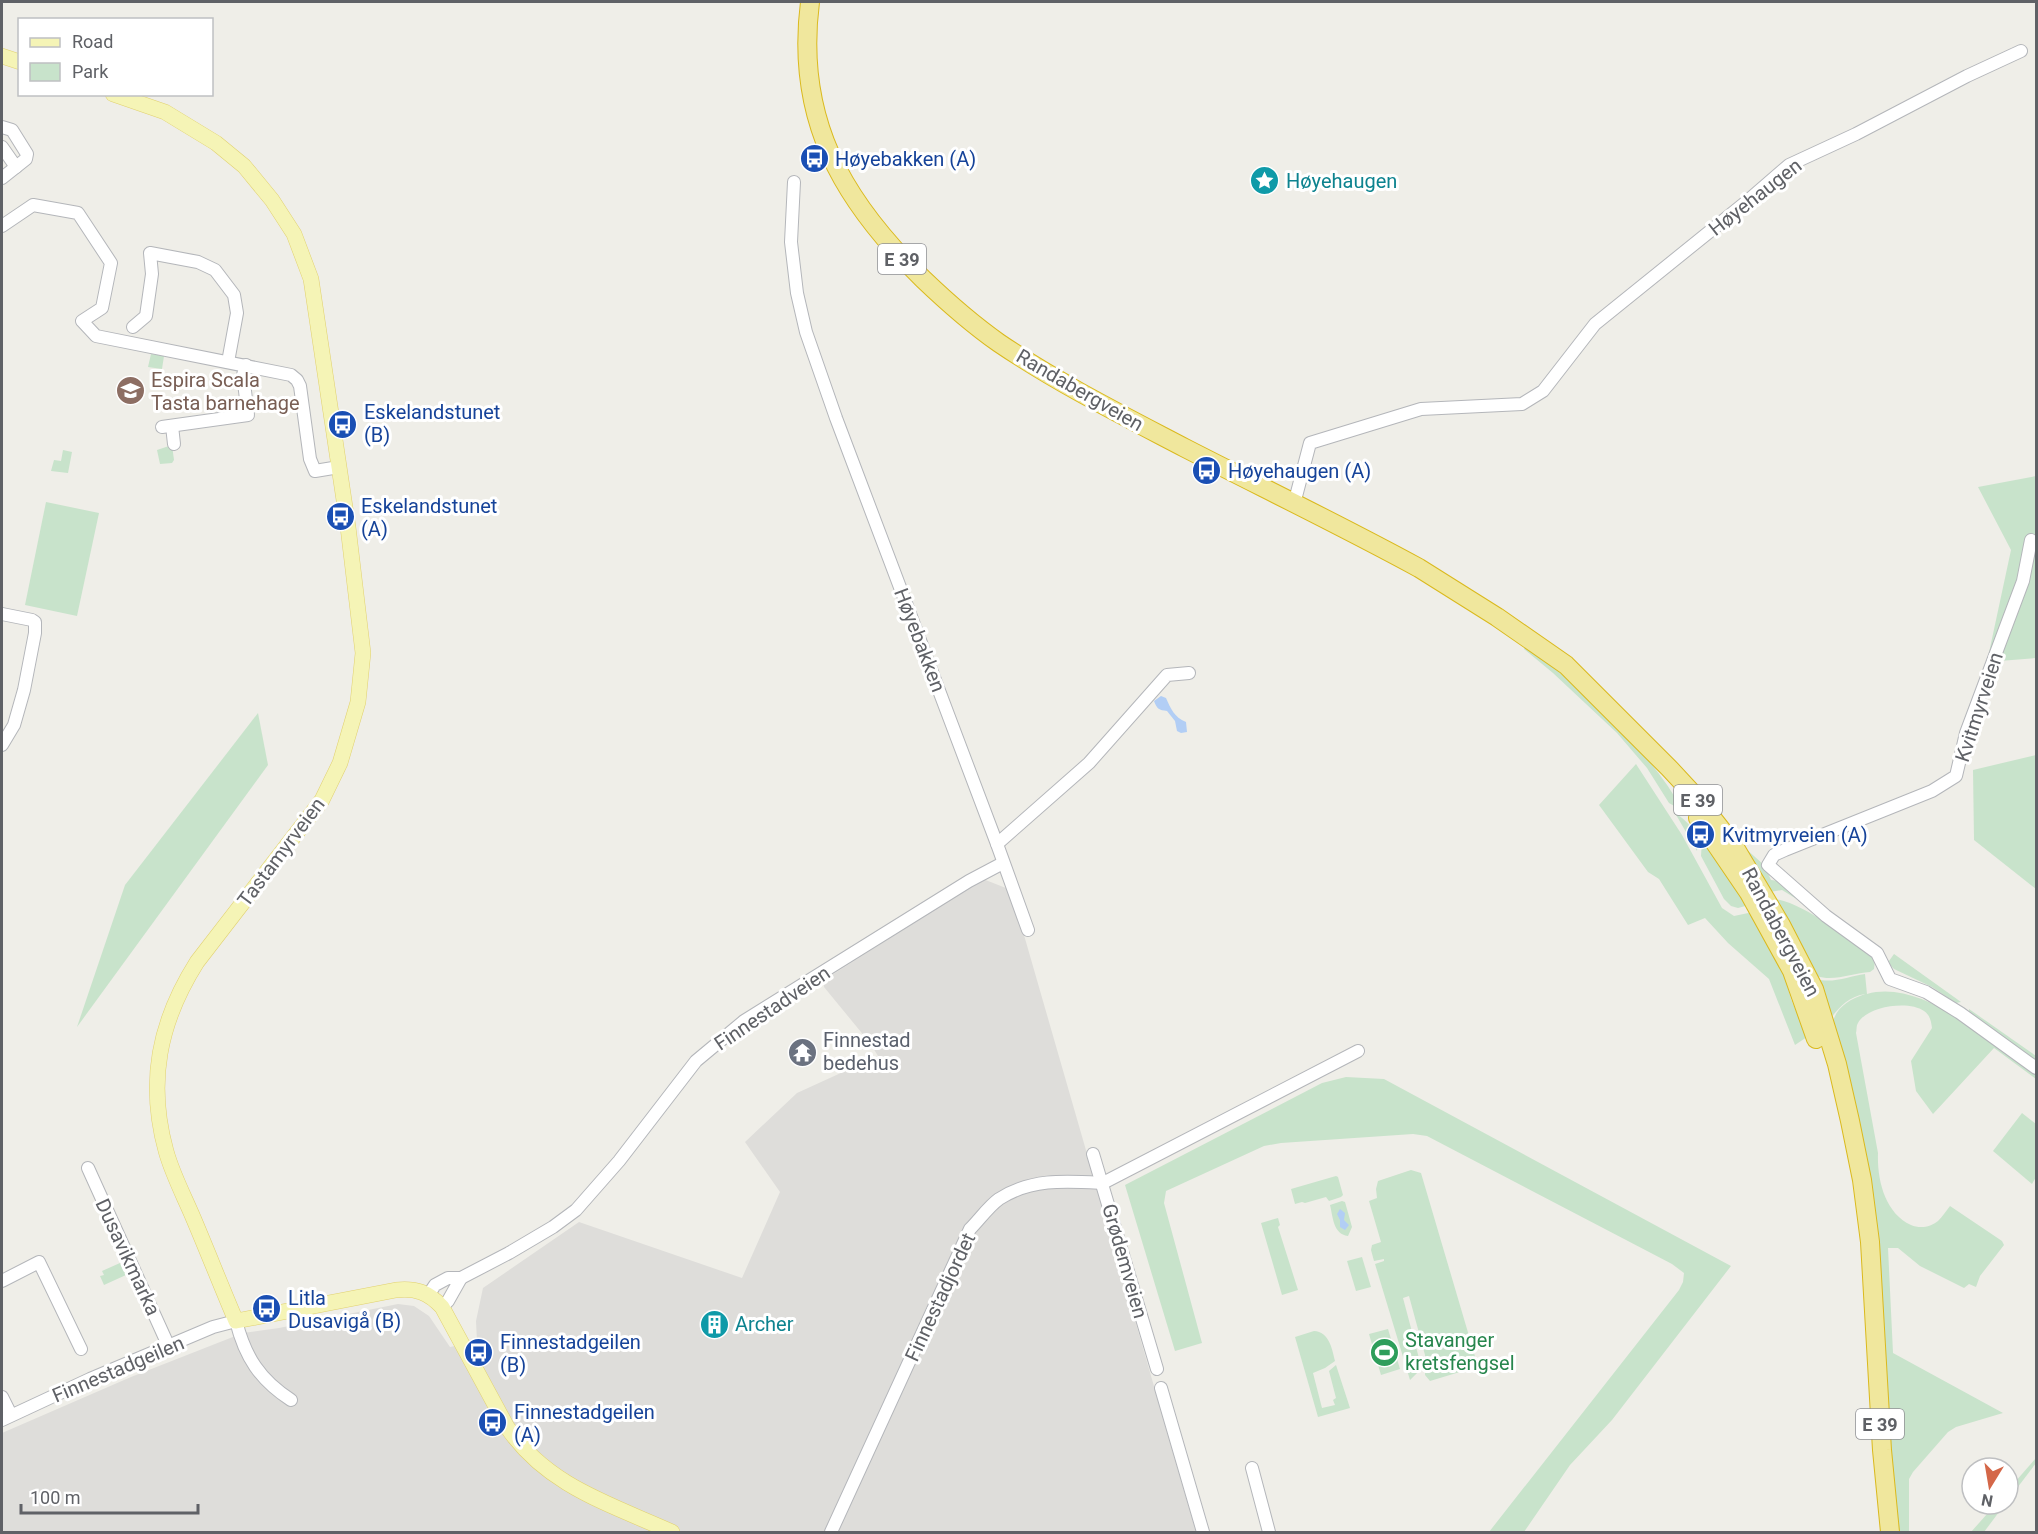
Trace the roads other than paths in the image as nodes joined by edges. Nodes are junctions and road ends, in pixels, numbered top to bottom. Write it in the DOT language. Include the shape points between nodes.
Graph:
graph roads {
  1 [pos="810,2"];
  2 [pos="2022,51"];
  3 [pos="2,56"];
  4 [pos="18,61"];
  5 [pos="119,96"];
  6 [pos="2,127"];
  7 [pos="2,147"];
  8 [pos="16,167"];
  9 [pos="2,178"];
  10 [pos="795,182"];
  11 [pos="2,226"];
  12 [pos="133,327"];
  13 [pos="228,362"];
  14 [pos="246,365"];
  15 [pos="174,444"];
  16 [pos="339,467"];
  17 [pos="1294,504"];
  18 [pos="2031,540"];
  19 [pos="2,614"];
  20 [pos="1189,673"];
  21 [pos="2,745"];
  22 [pos="997,844"];
  23 [pos="1003,863"];
  24 [pos="1768,865"];
  25 [pos="1028,930"];
  26 [pos="1358,1051"];
  27 [pos="2037,1068"];
  28 [pos="1093,1154"];
  29 [pos="88,1168"];
  30 [pos="1103,1183"];
  31 [pos="461,1278"];
  32 [pos="2,1281"];
  33 [pos="429,1294"];
  34 [pos="442,1307"];
  35 [pos="236,1321"];
  36 [pos="169,1347"];
  37 [pos="81,1349"];
  38 [pos="1157,1369"];
  39 [pos="1161,1388"];
  40 [pos="2,1396"];
  41 [pos="291,1400"];
  42 [pos="6,1418"];
  43 [pos="1252,1468"];
  44 [pos="672,1533"];
  45 [pos="831,1533"];
  46 [pos="1203,1533"];
  47 [pos="1269,1533"];
  48 [pos="1890,1533"];
  1 -- 17 [label="highway, Randabergveien / E 39" via="808,71 822,136 851,195 903,260 962,314 1028,362 1134,422"];
  2 -- 17 [label="street, Høyehaugen" via="1789,165 1595,324 1543,391 1522,404 1420,409 1310,442"];
  3 -- 4 [label="main road"];
  5 -- 16 [label="main road, Tastamyrveien" via="165,112 216,143 244,166 294,234 311,279"];
  6 -- 8 [label="street" via="12,130 26,151 26,159"];
  7 -- 8 [label="street"];
  8 -- 9 [label="street"];
  10 -- 22 [label="street, Høyebakken" via="791,242 806,332"];
  11 -- 13 [label="street" via="33,205 78,213 111,263 102,308 82,321 96,336"];
  12 -- 13 [label="street" via="146,316 152,274 150,253 198,262 215,270 234,295 237,313"];
  13 -- 14 [label="street"];
  14 -- 15 [label="street" via="243,375 248,415 167,426"];
  14 -- 16 [label="street" via="288,373 297,380 315,471"];
  16 -- 35 [label="main road, Tastamyrveien" via="363,653 358,702 340,763 322,800 197,962 168,1016 160,1047 158,1120 166,1154"];
  17 -- 48 [label="highway, Randabergveien / E 39" via="1419,568 1523,636 1622,728 1688,804 1749,893 1792,971 1842,1124 1856,1188 1874,1314"];
  18 -- 24 [label="street, Kvitmyrveien" via="2024,581 1966,734 1956,776 1932,791 1774,855"];
  19 -- 21 [label="street" via="32,620 36,626 14,725"];
  20 -- 22 [label="street" via="1167,675 1089,763"];
  22 -- 23 [label="street"];
  23 -- 25 [label="street"];
  23 -- 31 [label="street, Finnestadveien" via="744,1022 696,1061 576,1210 540,1235"];
  24 -- 27 [label="street, Randabergveien" via="1826,916 1877,953 1890,979 1926,992"];
  26 -- 30 [label="street"];
  28 -- 30 [label="street, Grødemveien"];
  29 -- 36 [label="street, Dusavikmarka"];
  30 -- 38 [label="street, Grødemveien"];
  30 -- 45 [label="street, Finnestadjordet" via="1034,1183 999,1199 970,1229"];
  31 -- 33 [label="street, Finnestadveien" via="448,1278 435,1285"];
  31 -- 34 [label="street"];
  32 -- 37 [label="street" via="39,1263"];
  33 -- 34 [label="main road"];
  33 -- 35 [label="main road" via="396,1290"];
  34 -- 44 [label="main road" via="507,1426 539,1465 573,1487"];
  35 -- 36 [label="street, Finnestadgeilen"];
  35 -- 41 [label="street" via="254,1366"];
  36 -- 42 [label="street, Finnestadgeilen"];
  39 -- 46 [label="street"];
  40 -- 42 [label="street"];
  43 -- 47 [label="street"];
}
